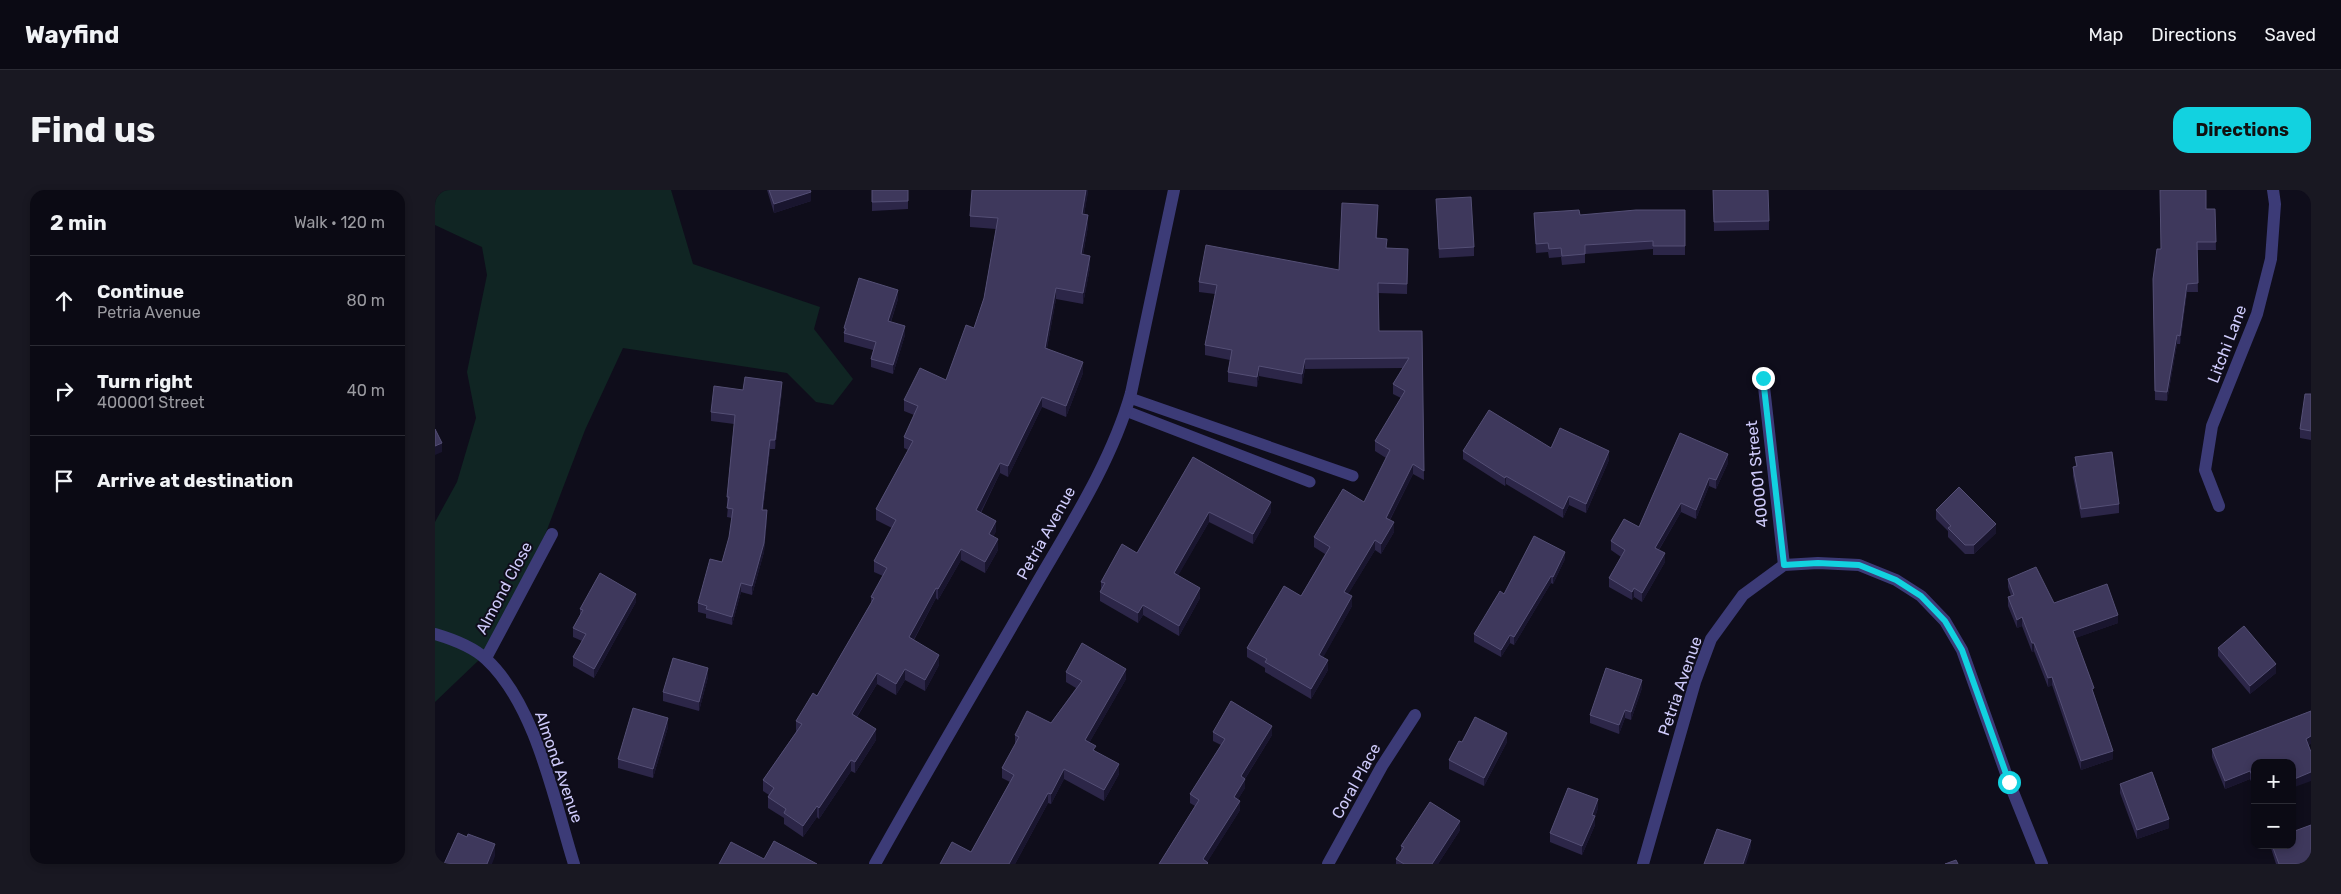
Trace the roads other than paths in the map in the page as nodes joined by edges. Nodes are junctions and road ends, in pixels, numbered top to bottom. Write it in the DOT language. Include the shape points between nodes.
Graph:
graph roads {
  1 [pos="1174,190"];
  2 [pos="2273,190"];
  3 [pos="1763,378"];
  4 [pos="1130,398"];
  5 [pos="1126,411"];
  6 [pos="1353,476"];
  7 [pos="1310,482"];
  8 [pos="2219,506"];
  9 [pos="552,534"];
  10 [pos="1784,565"];
  11 [pos="435,634"];
  12 [pos="485,658"];
  13 [pos="1415,715"];
  14 [pos="574,864"];
  15 [pos="875,864"];
  16 [pos="1328,864"];
  17 [pos="1643,864"];
  18 [pos="2042,864"];
  1 -- 4 [label="street, Petria Avenue"];
  2 -- 8 [label="street, Litchi Lane" via="2271,259 2257,314 2212,426 2205,470"];
  3 -- 10 [label="street, 400001 Street"];
  4 -- 5 [label="street, Petria Avenue"];
  4 -- 6 [label="lane"];
  5 -- 7 [label="lane"];
  5 -- 15 [label="street, Petria Avenue" via="1109,452 1050,561"];
  9 -- 12 [label="street, Almond Close"];
  10 -- 17 [label="street, Petria Avenue" via="1743,595 1711,639 1695,682"];
  10 -- 18 [label="street" via="1859,565 1896,580 1921,596 1945,621 1962,650"];
  11 -- 12 [label="street, Almond Avenue" via="466,646"];
  12 -- 14 [label="street, Almond Avenue" via="503,678 533,730"];
  13 -- 16 [label="street, Coral Place" via="1381,766"];
}
